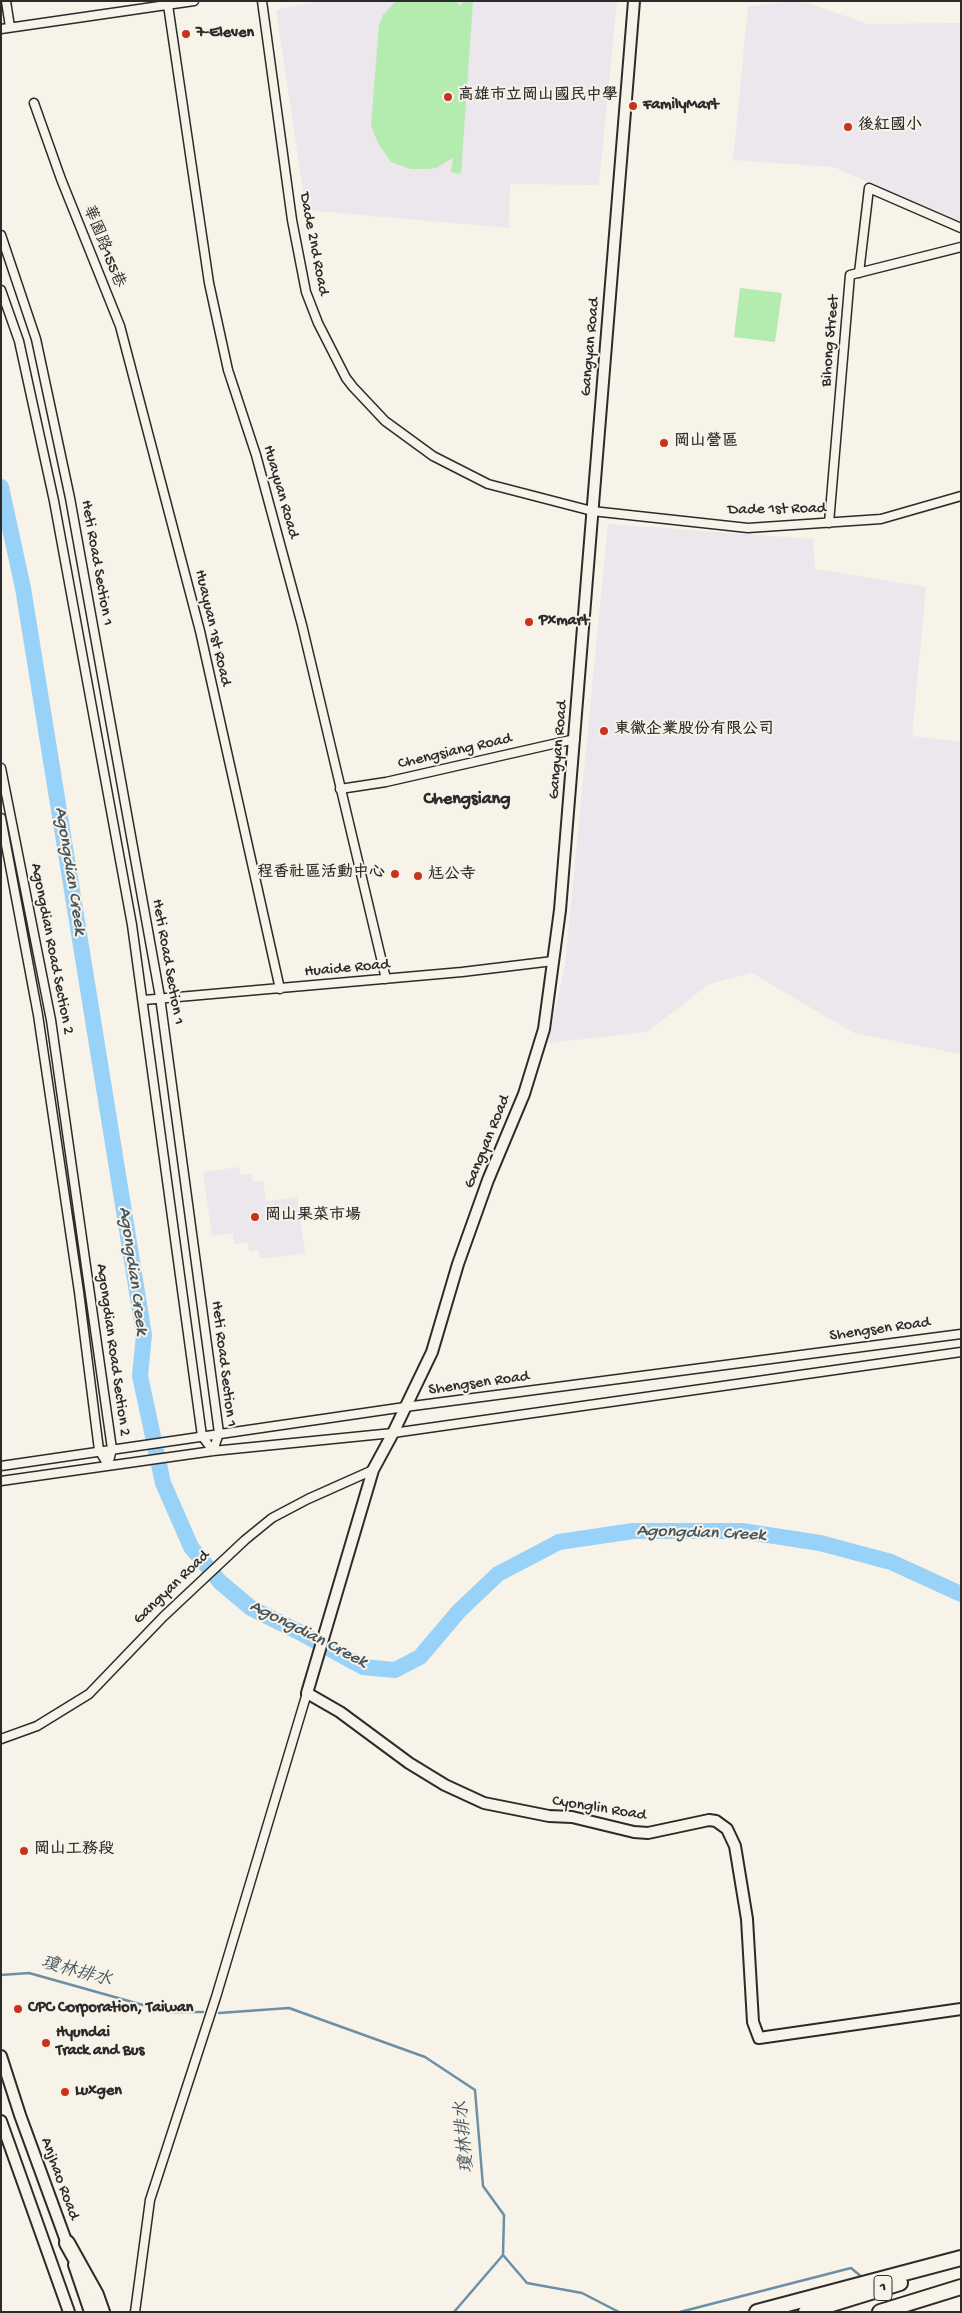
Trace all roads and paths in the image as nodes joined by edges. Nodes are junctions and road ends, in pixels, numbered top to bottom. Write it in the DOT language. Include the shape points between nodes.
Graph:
graph roads {
  1 [pos="6,1"];
  2 [pos="194,1"];
  3 [pos="262,1"];
  4 [pos="634,1"];
  5 [pos="168,5"];
  6 [pos="10,28"];
  7 [pos="1,29"];
  8 [pos="34,103"];
  9 [pos="961,228"];
  10 [pos="1,235"];
  11 [pos="961,247"];
  12 [pos="859,273"];
  13 [pos="1,290"];
  14 [pos="136,386"];
  15 [pos="961,496"];
  16 [pos="592,511"];
  17 [pos="829,523"];
  18 [pos="575,739"];
  19 [pos="1,768"];
  20 [pos="340,789"];
  21 [pos="1,818"];
  22 [pos="553,961"];
  23 [pos="386,980"];
  24 [pos="280,989"];
  25 [pos="160,997"];
  26 [pos="144,1000"];
  27 [pos="961,1334"];
  28 [pos="961,1352"];
  29 [pos="405,1407"];
  30 [pos="219,1433"];
  31 [pos="393,1433"];
  32 [pos="202,1436"];
  33 [pos="112,1449"];
  34 [pos="98,1450"];
  35 [pos="213,1451"];
  36 [pos="108,1465"];
  37 [pos="1,1466"];
  38 [pos="373,1470"];
  39 [pos="1,1482"];
  40 [pos="307,1693"];
  41 [pos="1,1738"];
  42 [pos="961,2009"];
  43 [pos="1,2056"];
  44 [pos="1,2121"];
  45 [pos="66,2243"];
  46 [pos="961,2258"];
  47 [pos="961,2265"];
  48 [pos="961,2287"];
  49 [pos="69,2312"];
  50 [pos="90,2312"];
  51 [pos="102,2312"];
  52 [pos="135,2312"];
  53 [pos="757,2312"];
  54 [pos="806,2312"];
  55 [pos="880,2312"];
  1 -- 6 [label="street"];
  2 -- 5 [label="street"];
  3 -- 16 [label="street, Dade 2nd Road" via="292,220 306,292 346,378 385,421 432,456 488,484"];
  4 -- 16 [label="street, Gangyan Road"];
  5 -- 6 [label="street"];
  5 -- 20 [label="street, Huayuan Road" via="209,283 226,360 256,454 302,625"];
  6 -- 7 [label="street"];
  8 -- 14 [label="street, 華園路155巷" via="120,326"];
  9 -- 12 [label="street" via="868,188"];
  10 -- 25 [label="street, Heti Road Section 1" via="36,338 70,498"];
  11 -- 12 [label="street"];
  12 -- 17 [label="street, Bihong Street" via="850,275"];
  13 -- 26 [label="street, Heti Road Section 1" via="18,341 54,501"];
  14 -- 24 [label="street, Huayuan 1st Road" via="200,631"];
  15 -- 17 [label="street, Dade 1st Road" via="881,519"];
  16 -- 17 [label="street, Dade 1st Road" via="748,528"];
  16 -- 18 [label="street, Gangyan Road"];
  18 -- 20 [label="street, Chengsiang Road" via="386,782"];
  18 -- 22 [label="street, Gangyan Road"];
  19 -- 33 [label="street, Agongdian Road Section 2" via="51,1020"];
  20 -- 23 [label="street, Huayuan Road"];
  21 -- 34 [label="street, Agongdian Road Section 2" via="38,1015 79,1292"];
  22 -- 23 [label="street, Huaide Road"];
  22 -- 29 [label="street, Gangyan Road" via="544,1029 524,1094 458,1264 432,1352"];
  23 -- 24 [label="street, Huaide Road"];
  24 -- 25 [label="street, Huaide Road"];
  25 -- 26 [label="street, Huaide Road"];
  25 -- 30 [label="street, Heti Road Section 1"];
  26 -- 32 [label="street, Heti Road Section 1"];
  27 -- 29 [label="street, Shengsen Road"];
  28 -- 31 [label="street, Shengsen Road"];
  29 -- 30 [label="street, Shengsen Road"];
  29 -- 31 [label="street, Gangyan Road"];
  30 -- 32 [label="street, Shengsen Road"];
  30 -- 35 [label="street, Heti Road Section 1"];
  31 -- 35 [label="street, Shengsen Road"];
  31 -- 38 [label="street, Gangyan Road"];
  32 -- 33 [label="street, Shengsen Road"];
  32 -- 35 [label="street, Heti Road Section 1"];
  33 -- 34 [label="street, Shengsen Road"];
  33 -- 36 [label="street, Agongdian Road Section 2"];
  34 -- 36 [label="street, Agongdian Road Section 2"];
  34 -- 37 [label="street, Shengsen Road"];
  35 -- 36 [label="street, Shengsen Road"];
  36 -- 39 [label="street, Shengsen Road"];
  38 -- 40 [label="street, Gangyan Road"];
  38 -- 41 [label="street, Gangyan Road" via="272,1518 192,1589 89,1694 37,1726"];
  40 -- 42 [label="street, Cyonglin Road" via="340,1712 409,1763 484,1803 549,1816 572,1817 634,1832 648,1833 709,1820 727,1829 735,1846 747,1920 753,2022 759,2038"];
  40 -- 52 [label="street" via="216,1997 150,2200"];
  43 -- 45 [label="street, Anjhao Road"];
  44 -- 49 [label="street"];
  45 -- 50 [label="street, Anjhao Road"];
  45 -- 51 [label="highway" via="96,2295"];
  46 -- 53 [label="highway"];
  47 -- 54 [label="highway, 1"];
  48 -- 55 [label="highway, 1"];
}
